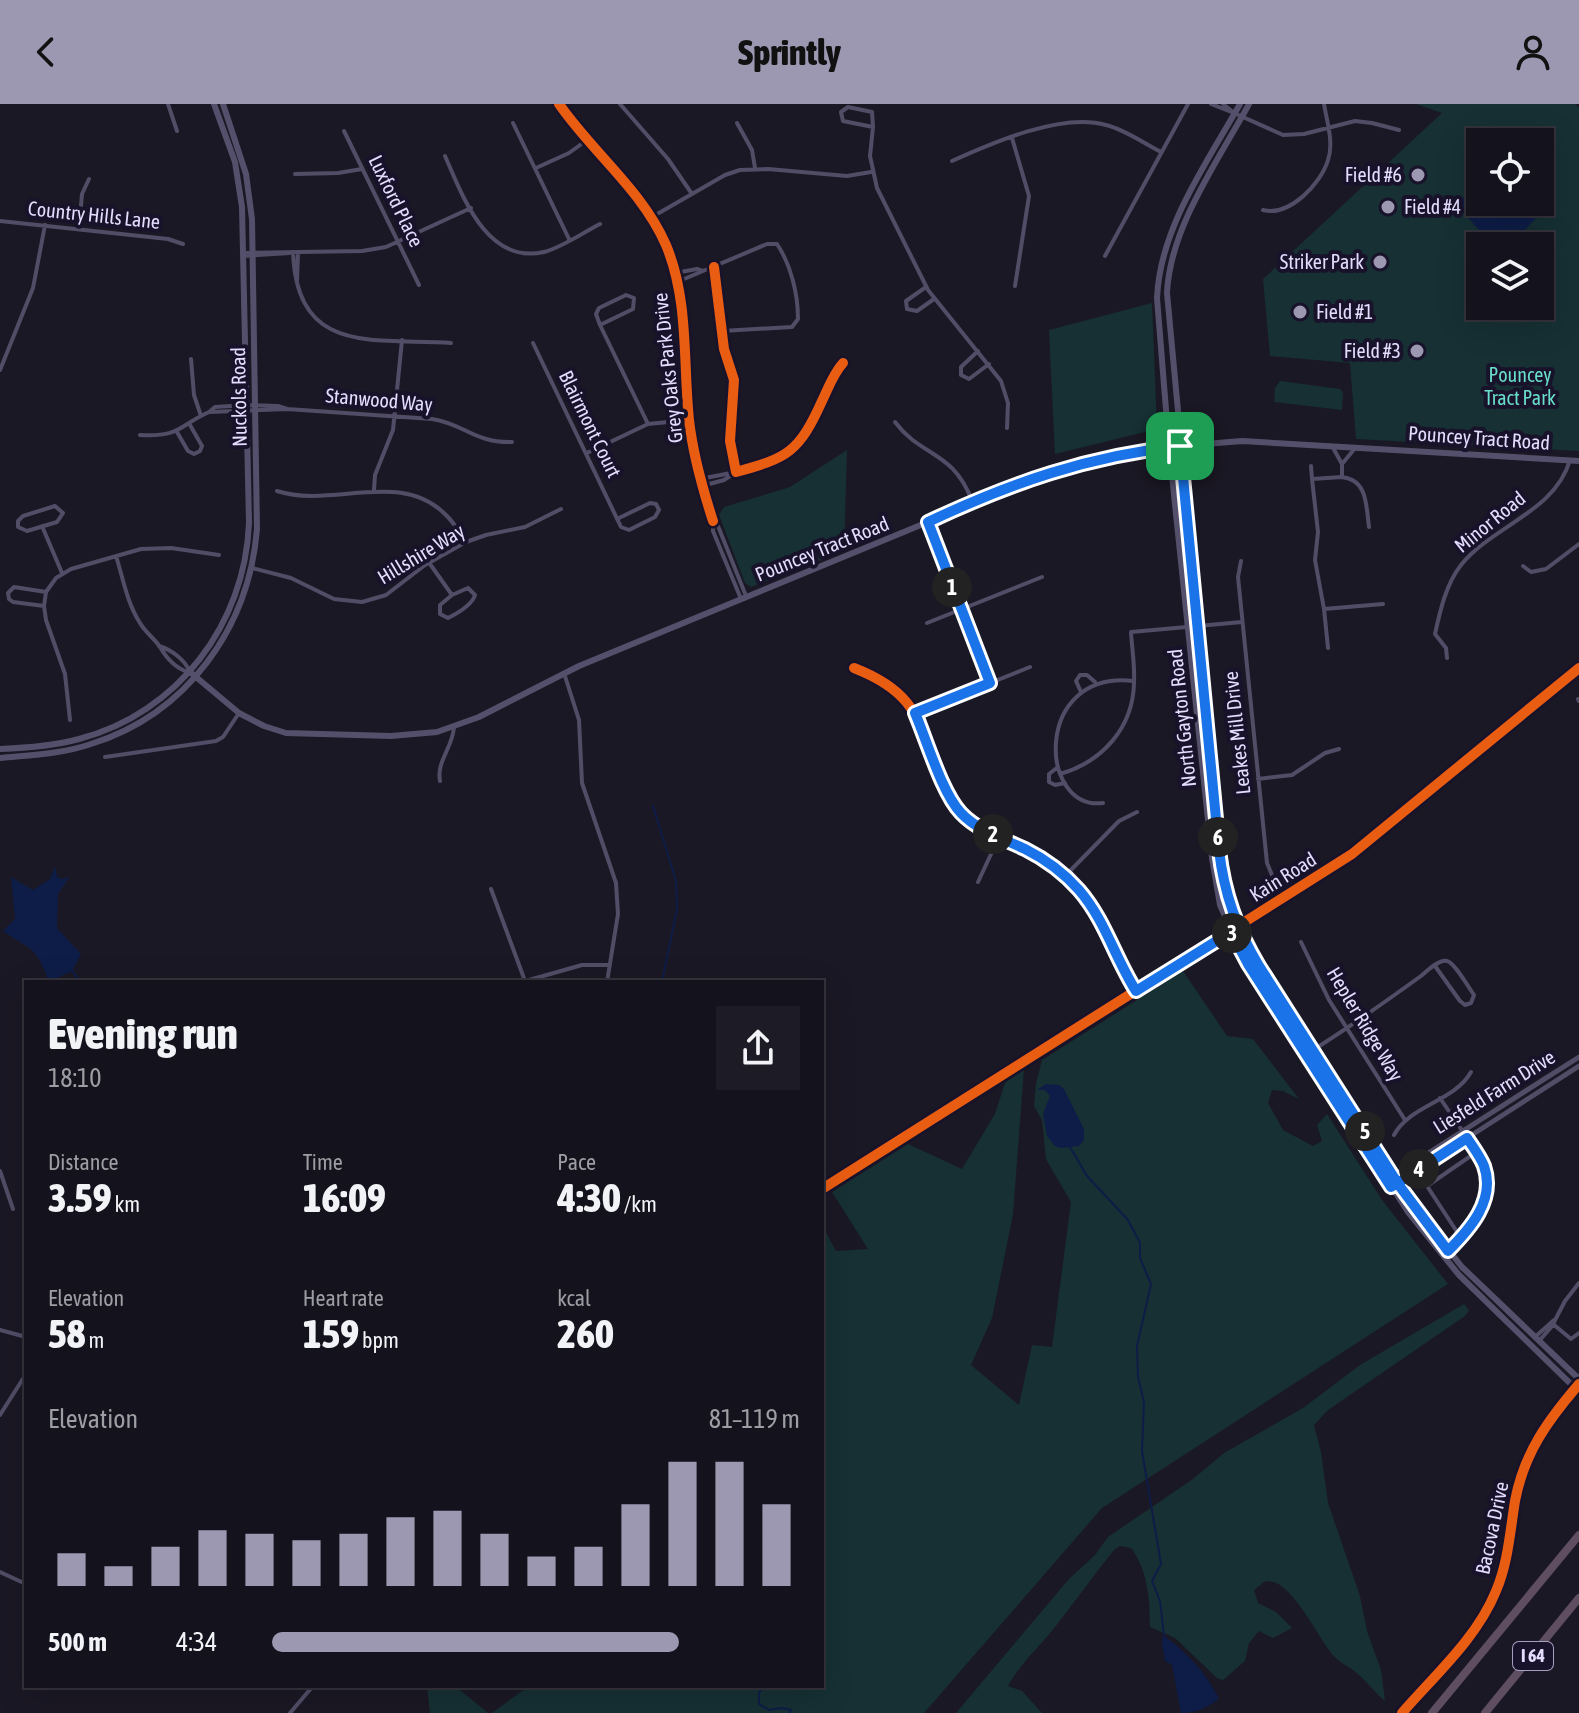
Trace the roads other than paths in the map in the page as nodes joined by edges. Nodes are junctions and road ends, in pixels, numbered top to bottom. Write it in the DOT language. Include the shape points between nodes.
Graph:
graph roads {
  1 [pos="168,104"];
  2 [pos="214,104"];
  3 [pos="223,104"];
  4 [pos="559,104"];
  5 [pos="620,104"];
  6 [pos="1188,104"];
  7 [pos="1211,104"];
  8 [pos="1223,104"];
  9 [pos="1240,104"];
  10 [pos="1249,104"];
  11 [pos="1324,104"];
  12 [pos="1238,115"];
  13 [pos="513,123"];
  14 [pos="737,123"];
  15 [pos="873,127"];
  16 [pos="1328,128"];
  17 [pos="1399,130"];
  18 [pos="177,131"];
  19 [pos="344,131"];
  20 [pos="1012,138"];
  21 [pos="587,140"];
  22 [pos="1161,152"];
  23 [pos="445,156"];
  24 [pos="952,161"];
  25 [pos="755,168"];
  26 [pos="362,169"];
  27 [pos="536,169"];
  28 [pos="871,172"];
  29 [pos="295,174"];
  30 [pos="89,179"];
  31 [pos="692,194"];
  32 [pos="471,208"];
  33 [pos="1263,210"];
  34 [pos="652,217"];
  35 [pos="0,221"];
  36 [pos="600,224"];
  37 [pos="45,225"];
  38 [pos="79,229"];
  39 [pos="569,239"];
  40 [pos="399,241"];
  41 [pos="183,244"];
  42 [pos="296,252"];
  43 [pos="248,253"];
  44 [pos="1105,256"];
  45 [pos="714,267"];
  46 [pos="703,271"];
  47 [pos="675,273"];
  48 [pos="677,282"];
  49 [pos="419,285"];
  50 [pos="1015,286"];
  51 [pos="926,287"];
  52 [pos="935,299"];
  53 [pos="600,325"];
  54 [pos="722,331"];
  55 [pos="402,340"];
  56 [pos="451,343"];
  57 [pos="533,343"];
  58 [pos="978,351"];
  59 [pos="191,359"];
  60 [pos="843,363"];
  61 [pos="989,364"];
  62 [pos="0,370"];
  63 [pos="247,408"];
  64 [pos="256,408"];
  65 [pos="201,416"];
  66 [pos="395,417"];
  67 [pos="689,420"];
  68 [pos="895,422"];
  69 [pos="648,424"];
  70 [pos="190,425"];
  71 [pos="1007,428"];
  72 [pos="177,432"];
  73 [pos="140,435"];
  74 [pos="512,442"];
  75 [pos="1331,445"];
  76 [pos="1180,446"];
  77 [pos="1357,446"];
  78 [pos="1169,447"];
  79 [pos="587,453"];
  80 [pos="1570,460"];
  81 [pos="1579,461"];
  82 [pos="1342,464"];
  83 [pos="1311,466"];
  84 [pos="736,472"];
  85 [pos="1342,477"];
  86 [pos="700,479"];
  87 [pos="1312,479"];
  88 [pos="702,486"];
  89 [pos="374,490"];
  90 [pos="277,491"];
  91 [pos="972,501"];
  92 [pos="561,509"];
  93 [pos="617,519"];
  94 [pos="928,522"];
  95 [pos="42,526"];
  96 [pos="1369,527"];
  97 [pos="466,542"];
  98 [pos="1579,544"];
  99 [pos="219,555"];
  100 [pos="116,556"];
  101 [pos="1241,561"];
  102 [pos="429,563"];
  103 [pos="1523,566"];
  104 [pos="252,568"];
  105 [pos="62,573"];
  106 [pos="1042,577"];
  107 [pos="46,592"];
  108 [pos="452,595"];
  109 [pos="744,598"];
  110 [pos="1383,604"];
  111 [pos="44,606"];
  112 [pos="1324,609"];
  113 [pos="961,610"];
  114 [pos="1242,622"];
  115 [pos="927,623"];
  116 [pos="1197,626"];
  117 [pos="1188,627"];
  118 [pos="1328,648"];
  119 [pos="1447,658"];
  120 [pos="1030,667"];
  121 [pos="854,668"];
  122 [pos="1579,668"];
  123 [pos="564,673"];
  124 [pos="192,675"];
  125 [pos="1135,681"];
  126 [pos="990,683"];
  127 [pos="1095,683"];
  128 [pos="1081,692"];
  129 [pos="239,713"];
  130 [pos="915,713"];
  131 [pos="70,720"];
  132 [pos="454,727"];
  133 [pos="0,749"];
  134 [pos="1339,749"];
  135 [pos="105,757"];
  136 [pos="0,758"];
  137 [pos="1058,767"];
  138 [pos="1060,774"];
  139 [pos="1258,779"];
  140 [pos="440,781"];
  141 [pos="1065,783"];
  142 [pos="1103,803"];
  143 [pos="1137,812"];
  144 [pos="1000,837"];
  145 [pos="1065,876"];
  146 [pos="978,882"];
  147 [pos="491,889"];
  148 [pos="1282,899"];
  149 [pos="1234,929"];
  150 [pos="1301,942"];
  151 [pos="610,965"];
  152 [pos="1435,966"];
  153 [pos="522,980"];
  154 [pos="530,980"];
  155 [pos="607,980"];
  156 [pos="1136,991"];
  157 [pos="1347,1028"];
  158 [pos="1313,1050"];
  159 [pos="1579,1057"];
  160 [pos="1579,1066"];
  161 [pos="1471,1072"];
  162 [pos="1440,1098"];
  163 [pos="1405,1120"];
  164 [pos="1462,1131"];
  165 [pos="1394,1135"];
  166 [pos="1467,1138"];
  167 [pos="1476,1152"];
  168 [pos="0,1171"];
  169 [pos="1392,1181"];
  170 [pos="824,1188"];
  171 [pos="13,1209"];
  172 [pos="1461,1238"];
  173 [pos="1448,1251"];
  174 [pos="1579,1283"];
  175 [pos="1554,1322"];
  176 [pos="0,1330"];
  177 [pos="1579,1333"];
  178 [pos="24,1336"];
  179 [pos="1537,1339"];
  180 [pos="24,1377"];
  181 [pos="1578,1386"];
  182 [pos="0,1415"];
  183 [pos="1579,1535"];
  184 [pos="0,1572"];
  185 [pos="24,1583"];
  186 [pos="1579,1598"];
  187 [pos="311,1688"];
  188 [pos="290,1713"];
  189 [pos="1402,1713"];
  190 [pos="1432,1713"];
  191 [pos="1485,1713"];
  1 -- 18 [label="street"];
  2 -- 43 [label="main road, Nuckols Road" via="235,162"];
  3 -- 43 [label="main road, Nuckols Road" via="246,174 251,210"];
  4 -- 21 [label="street, Grey Oaks Park Drive"];
  5 -- 31 [label="street"];
  6 -- 22 [label="street"];
  7 -- 12 [label="street"];
  8 -- 12 [label="street"];
  9 -- 12 [label="main road"];
  10 -- 12 [label="main road"];
  11 -- 16 [label="street"];
  12 -- 16 [label="street" via="1283,135"];
  12 -- 76 [label="main road, North Gayton Road" via="1188,216 1169,269 1167,310"];
  12 -- 78 [label="main road, North Gayton Road" via="1174,227 1159,274 1157,314"];
  13 -- 27 [label="street"];
  14 -- 25 [label="street"];
  15 -- 15 [label="street" via="870,111 848,107 841,112 845,122"];
  15 -- 28 [label="street"];
  16 -- 17 [label="street" via="1355,121"];
  16 -- 33 [label="street" via="1328,161 1317,180 1292,204 1278,211"];
  19 -- 26 [label="street, Luxford Place"];
  20 -- 22 [label="street" via="1057,124 1089,122 1123,131"];
  20 -- 24 [label="street"];
  20 -- 50 [label="street" via="1029,196"];
  21 -- 27 [label="street"];
  21 -- 34 [label="street, Grey Oaks Park Drive"];
  22 -- 44 [label="street"];
  23 -- 32 [label="street"];
  25 -- 28 [label="street" via="847,176"];
  25 -- 31 [label="street" via="725,175"];
  26 -- 29 [label="street"];
  26 -- 40 [label="street, Luxford Place"];
  27 -- 39 [label="street"];
  28 -- 51 [label="street"];
  30 -- 38 [label="street"];
  31 -- 34 [label="street"];
  32 -- 39 [label="street" via="484,231 518,253 547,251"];
  32 -- 40 [label="street"];
  34 -- 47 [label="street, Grey Oaks Park Drive"];
  35 -- 37 [label="street, Country Hills Lane"];
  36 -- 39 [label="street"];
  37 -- 38 [label="street, Country Hills Lane"];
  37 -- 62 [label="street" via="33,288"];
  38 -- 41 [label="street, Country Hills Lane"];
  40 -- 42 [label="street" via="362,251"];
  40 -- 49 [label="street, Luxford Place"];
  42 -- 43 [label="street"];
  42 -- 55 [label="street" via="297,281 306,309 317,322 348,337"];
  43 -- 63 [label="main road, Nuckols Road"];
  43 -- 64 [label="main road, Nuckols Road"];
  45 -- 46 [label="street"];
  45 -- 54 [label="street"];
  45 -- 54 [label="street" via="777,244 798,304 792,327"];
  46 -- 47 [label="street"];
  46 -- 48 [label="street"];
  47 -- 48 [label="street, Grey Oaks Park Drive"];
  48 -- 67 [label="street, Grey Oaks Park Drive"];
  51 -- 52 [label="street"];
  51 -- 52 [label="street" via="906,301 907,309 917,311"];
  52 -- 58 [label="street"];
  53 -- 53 [label="street" via="633,309 634,298 626,295 599,308"];
  53 -- 69 [label="street"];
  54 -- 84 [label="street" via="734,380 730,441"];
  55 -- 56 [label="street"];
  55 -- 66 [label="street"];
  57 -- 79 [label="street, Blairmont Court"];
  58 -- 61 [label="street"];
  58 -- 61 [label="street" via="961,367 961,375 969,379"];
  59 -- 65 [label="street"];
  60 -- 84 [label="street" via="801,441 786,455"];
  61 -- 71 [label="street" via="1008,403"];
  63 -- 64 [label="street, Stanwood Way"];
  63 -- 65 [label="street, Stanwood Way" via="215,407"];
  63 -- 124 [label="main road, Nuckols Road" via="249,523 244,565 224,623"];
  64 -- 66 [label="street, Stanwood Way"];
  64 -- 104 [label="main road, Nuckols Road" via="257,529"];
  65 -- 70 [label="street, Stanwood Way"];
  66 -- 74 [label="street, Stanwood Way" via="439,421 482,440"];
  66 -- 89 [label="street"];
  67 -- 69 [label="street"];
  67 -- 86 [label="street, Grey Oaks Park Drive"];
  68 -- 91 [label="street" via="955,470"];
  69 -- 79 [label="street"];
  70 -- 72 [label="street, Stanwood Way"];
  70 -- 72 [label="street" via="200,451 188,451"];
  72 -- 73 [label="street"];
  75 -- 76 [label="main road, Pouncey Tract Road" via="1242,441"];
  75 -- 77 [label="main road, Pouncey Tract Road"];
  75 -- 82 [label="street"];
  76 -- 78 [label="main road, Pouncey Tract Road"];
  76 -- 116 [label="main road, North Gayton Road"];
  77 -- 80 [label="main road, Pouncey Tract Road"];
  77 -- 82 [label="street"];
  78 -- 91 [label="main road, Pouncey Tract Road" via="1079,463"];
  78 -- 117 [label="main road, North Gayton Road"];
  79 -- 93 [label="street, Blairmont Court"];
  80 -- 81 [label="main road, Pouncey Tract Road"];
  80 -- 119 [label="street, Minor Road" via="1544,500 1456,571 1435,634"];
  82 -- 85 [label="street"];
  83 -- 87 [label="street"];
  84 -- 86 [label="street"];
  84 -- 88 [label="street"];
  85 -- 87 [label="street"];
  85 -- 96 [label="street" via="1351,478 1365,492"];
  86 -- 88 [label="street, Grey Oaks Park Drive"];
  87 -- 112 [label="street" via="1318,532 1315,560"];
  88 -- 109 [label="street, Grey Oaks Park Drive"];
  89 -- 90 [label="street" via="327,496"];
  89 -- 97 [label="street" via="430,504 448,517"];
  91 -- 94 [label="main road, Pouncey Tract Road"];
  92 -- 97 [label="street, Hillshire Way" via="525,527"];
  93 -- 93 [label="street" via="629,530 659,510 650,503"];
  94 -- 109 [label="main road, Pouncey Tract Road"];
  94 -- 113 [label="street"];
  95 -- 95 [label="street" via="59,520 62,510 53,507 23,516 17,524 24,531"];
  95 -- 105 [label="street"];
  97 -- 102 [label="street, Hillshire Way"];
  98 -- 103 [label="street" via="1546,569 1531,572"];
  99 -- 100 [label="street" via="163,548"];
  100 -- 105 [label="street"];
  100 -- 124 [label="street" via="134,613 159,646 168,648"];
  101 -- 114 [label="street, Leakes Mill Drive"];
  102 -- 104 [label="street, Hillshire Way" via="392,592 362,602 334,599 291,578"];
  102 -- 108 [label="street"];
  104 -- 124 [label="main road, Nuckols Road" via="234,621 219,647"];
  105 -- 107 [label="street"];
  106 -- 113 [label="street"];
  107 -- 111 [label="street"];
  107 -- 111 [label="street" via="14,587 8,596 13,602"];
  108 -- 108 [label="street" via="468,588 475,595 468,605 443,617 440,605"];
  109 -- 123 [label="main road, Pouncey Tract Road"];
  110 -- 112 [label="street"];
  111 -- 131 [label="street" via="65,674"];
  112 -- 118 [label="street"];
  113 -- 115 [label="street"];
  113 -- 126 [label="street"];
  114 -- 116 [label="street"];
  114 -- 139 [label="street, Leakes Mill Drive"];
  116 -- 117 [label="street"];
  116 -- 149 [label="main road, North Gayton Road" via="1221,865"];
  117 -- 125 [label="street" via="1131,632"];
  117 -- 149 [label="main road, North Gayton Road" via="1214,874 1220,905"];
  120 -- 126 [label="street"];
  121 -- 130 [label="street" via="897,690"];
  122 -- 148 [label="street, Kain Road" via="1377,836"];
  123 -- 132 [label="main road, Pouncey Tract Road"];
  123 -- 151 [label="street" via="579,720 582,783 616,883 618,914"];
  124 -- 129 [label="main road, Pouncey Tract Road"];
  124 -- 133 [label="main road" via="142,712 98,733"];
  124 -- 136 [label="main road" via="155,713 107,739 59,752"];
  125 -- 127 [label="street"];
  125 -- 138 [label="street" via="1129,715 1109,746 1081,767"];
  126 -- 130 [label="street"];
  127 -- 128 [label="street"];
  127 -- 128 [label="street" via="1080,675 1076,681"];
  128 -- 137 [label="street" via="1059,726"];
  129 -- 132 [label="main road, Pouncey Tract Road" via="295,735 403,736"];
  129 -- 135 [label="street" via="216,741"];
  130 -- 144 [label="street" via="953,803 972,823"];
  132 -- 140 [label="street"];
  134 -- 139 [label="street" via="1292,775"];
  137 -- 138 [label="street"];
  137 -- 141 [label="street" via="1049,774 1049,782"];
  138 -- 141 [label="street"];
  139 -- 148 [label="street, Leakes Mill Drive" via="1267,863"];
  141 -- 142 [label="street" via="1083,800"];
  143 -- 145 [label="street" via="1119,821"];
  144 -- 145 [label="street"];
  144 -- 146 [label="street"];
  145 -- 156 [label="street" via="1097,914"];
  147 -- 153 [label="street"];
  148 -- 149 [label="street, Kain Road"];
  149 -- 156 [label="street, Kain Road"];
  149 -- 158 [label="main road, North Gayton Road"];
  149 -- 169 [label="main road, North Gayton Road" via="1248,964"];
  150 -- 157 [label="street, Hepler Ridge Way"];
  151 -- 154 [label="street" via="582,965"];
  151 -- 155 [label="street"];
  152 -- 152 [label="street" via="1452,964 1474,995 1471,1003 1460,1001"];
  152 -- 157 [label="street"];
  156 -- 170 [label="street, Kain Road"];
  157 -- 158 [label="street"];
  157 -- 163 [label="street, Hepler Ridge Way"];
  158 -- 169 [label="main road, North Gayton Road"];
  159 -- 164 [label="street, Liesfeld Farm Drive"];
  160 -- 166 [label="street, Liesfeld Farm Drive"];
  161 -- 162 [label="street"];
  162 -- 163 [label="street"];
  162 -- 164 [label="street"];
  163 -- 165 [label="street"];
  164 -- 166 [label="street"];
  164 -- 169 [label="street, Liesfeld Farm Drive"];
  166 -- 167 [label="street"];
  166 -- 169 [label="street, Liesfeld Farm Drive"];
  167 -- 172 [label="street" via="1485,1168 1485,1196"];
  167 -- 172 [label="street" via="1427,1186"];
  168 -- 171 [label="street"];
  169 -- 173 [label="main road, North Gayton Road"];
  169 -- 181 [label="main road, North Gayton Road" via="1448,1263"];
  172 -- 173 [label="street"];
  173 -- 179 [label="main road, North Gayton Road"];
  174 -- 175 [label="street"];
  175 -- 177 [label="street" via="1571,1339"];
  175 -- 179 [label="street"];
  176 -- 178 [label="street"];
  179 -- 181 [label="main road, North Gayton Road"];
  180 -- 182 [label="street"];
  181 -- 189 [label="street, Bacova Drive" via="1530,1450 1517,1490 1505,1563 1487,1610"];
  183 -- 190 [label="highway, I 64"];
  184 -- 185 [label="street"];
  186 -- 191 [label="highway, I 64"];
  187 -- 188 [label="street"];
}
